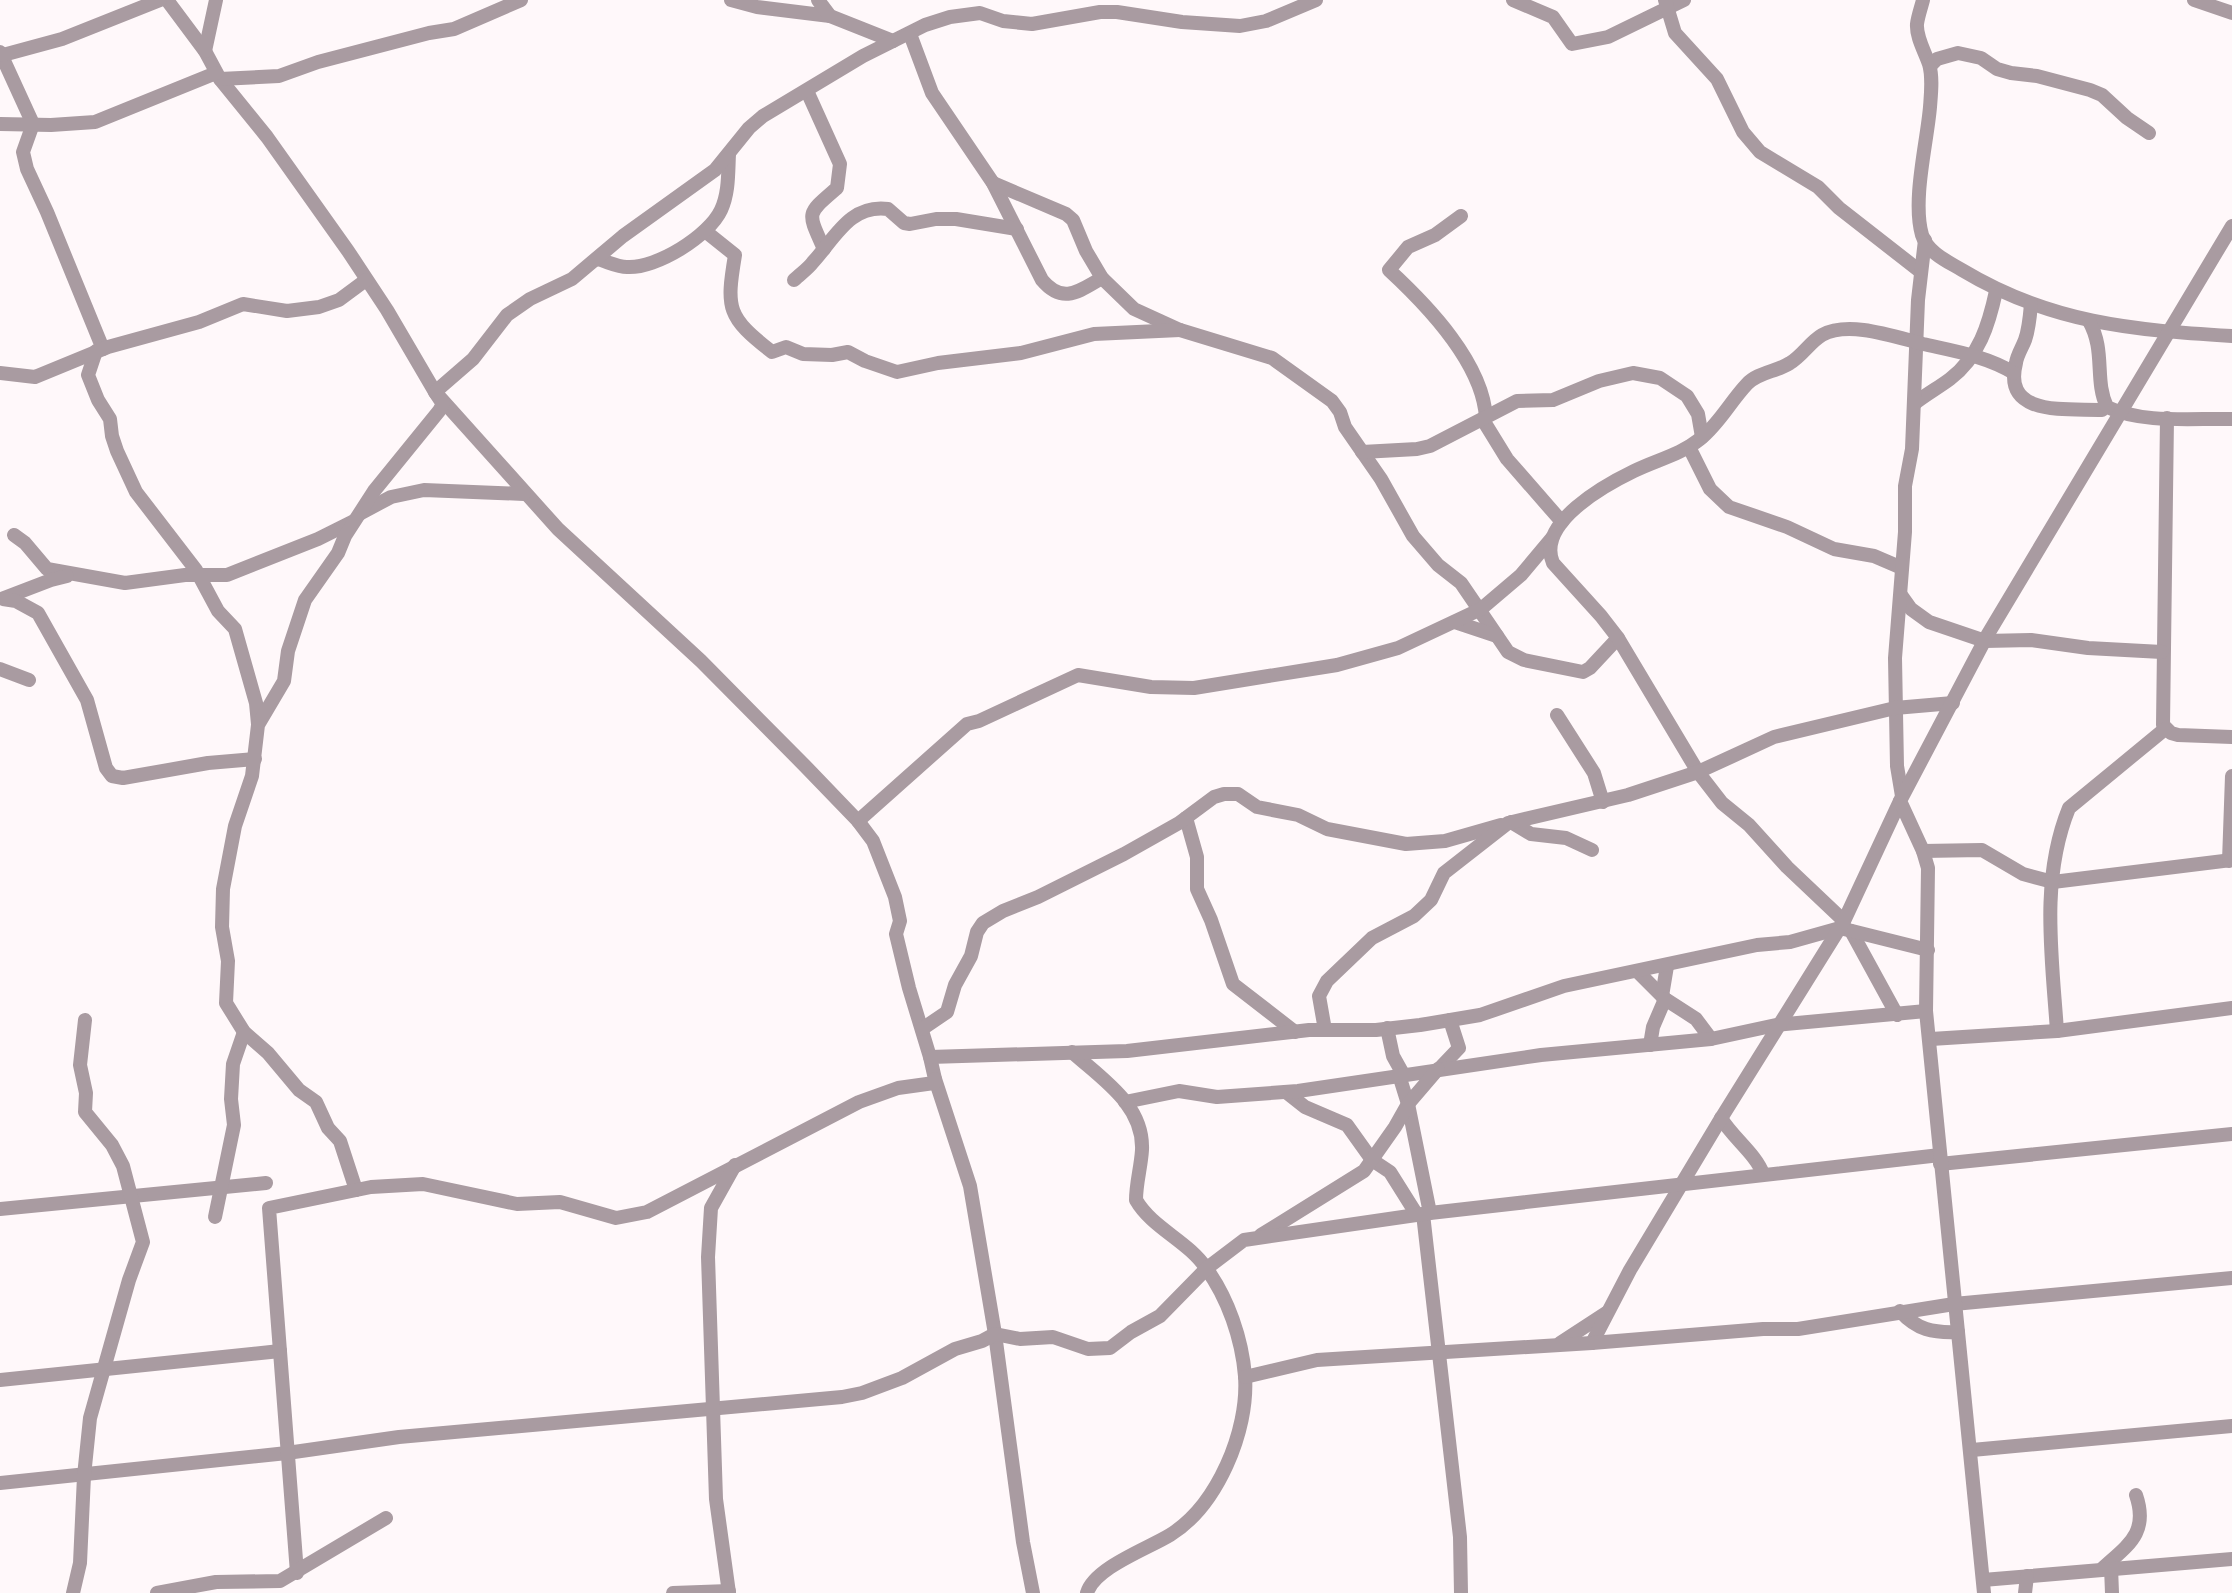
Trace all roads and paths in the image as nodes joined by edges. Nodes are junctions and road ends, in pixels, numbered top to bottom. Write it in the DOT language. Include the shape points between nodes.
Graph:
graph roads {
  1 [pos="160,0"];
  2 [pos="167,0"];
  3 [pos="216,0"];
  4 [pos="521,0"];
  5 [pos="731,0"];
  6 [pos="818,0"];
  7 [pos="1316,0"];
  8 [pos="1513,0"];
  9 [pos="1684,0"];
  10 [pos="1923,0"];
  11 [pos="2194,0"];
  12 [pos="1666,4"];
  13 [pos="979,6"];
  14 [pos="1285,6"];
  15 [pos="2232,13"];
  16 [pos="830,16"];
  17 [pos="910,34"];
  18 [pos="893,41"];
  19 [pos="205,51"];
  20 [pos="1,53"];
  21 [pos="1930,66"];
  22 [pos="218,76"];
  23 [pos="807,91"];
  24 [pos="0,124"];
  25 [pos="33,124"];
  26 [pos="2149,133"];
  27 [pos="729,154"];
  28 [pos="993,183"];
  29 [pos="1461,216"];
  30 [pos="2232,226"];
  31 [pos="1017,229"];
  32 [pos="705,231"];
  33 [pos="1925,240"];
  34 [pos="824,249"];
  35 [pos="597,259"];
  36 [pos="1921,272"];
  37 [pos="1102,278"];
  38 [pos="366,280"];
  39 [pos="794,280"];
  40 [pos="1996,291"];
  41 [pos="2031,304"];
  42 [pos="2089,321"];
  43 [pos="1180,330"];
  44 [pos="2167,332"];
  45 [pos="2232,336"];
  46 [pos="1916,341"];
  47 [pos="99,350"];
  48 [pos="1973,356"];
  49 [pos="0,373"];
  50 [pos="2014,373"];
  51 [pos="435,392"];
  52 [pos="1914,404"];
  53 [pos="2102,410"];
  54 [pos="2121,413"];
  55 [pos="2167,418"];
  56 [pos="1484,419"];
  57 [pos="2232,419"];
  58 [pos="1702,437"];
  59 [pos="1689,447"];
  60 [pos="1362,452"];
  61 [pos="524,494"];
  62 [pos="356,517"];
  63 [pos="1562,522"];
  64 [pos="14,535"];
  65 [pos="1552,538"];
  66 [pos="1902,568"];
  67 [pos="199,574"];
  68 [pos="73,575"];
  69 [pos="1901,595"];
  70 [pos="2,599"];
  71 [pos="1481,609"];
  72 [pos="1455,622"];
  73 [pos="1497,636"];
  74 [pos="1618,638"];
  75 [pos="1985,641"];
  76 [pos="2162,652"];
  77 [pos="0,669"];
  78 [pos="29,680"];
  79 [pos="1953,703"];
  80 [pos="1895,708"];
  81 [pos="1557,715"];
  82 [pos="258,725"];
  83 [pos="2165,729"];
  84 [pos="2232,737"];
  85 [pos="255,759"];
  86 [pos="1698,772"];
  87 [pos="2232,776"];
  88 [pos="1901,799"];
  89 [pos="1603,802"];
  90 [pos="1186,818"];
  91 [pos="858,821"];
  92 [pos="1510,823"];
  93 [pos="1592,850"];
  94 [pos="1923,851"];
  95 [pos="2230,860"];
  96 [pos="2053,882"];
  97 [pos="1845,926"];
  98 [pos="1928,950"];
  99 [pos="1667,966"];
  100 [pos="1638,972"];
  101 [pos="1664,998"];
  102 [pos="2232,1008"];
  103 [pos="1926,1011"];
  104 [pos="1897,1015"];
  105 [pos="1472,1017"];
  106 [pos="85,1020"];
  107 [pos="1450,1020"];
  108 [pos="1776,1025"];
  109 [pos="1387,1028"];
  110 [pos="922,1029"];
  111 [pos="1325,1030"];
  112 [pos="2057,1031"];
  113 [pos="244,1032"];
  114 [pos="1295,1032"];
  115 [pos="1711,1039"];
  116 [pos="1931,1039"];
  117 [pos="1650,1045"];
  118 [pos="1459,1046"];
  119 [pos="1072,1052"];
  120 [pos="930,1057"];
  121 [pos="1439,1069"];
  122 [pos="1401,1075"];
  123 [pos="935,1079"];
  124 [pos="1286,1092"];
  125 [pos="1125,1102"];
  126 [pos="1408,1104"];
  127 [pos="1721,1118"];
  128 [pos="2232,1134"];
  129 [pos="1940,1159"];
  130 [pos="1372,1160"];
  131 [pos="735,1164"];
  132 [pos="1763,1174"];
  133 [pos="1684,1182"];
  134 [pos="266,1183"];
  135 [pos="221,1188"];
  136 [pos="356,1190"];
  137 [pos="132,1196"];
  138 [pos="0,1209"];
  139 [pos="1423,1214"];
  140 [pos="215,1217"];
  141 [pos="1258,1238"];
  142 [pos="1207,1268"];
  143 [pos="2232,1278"];
  144 [pos="1954,1304"];
  145 [pos="1608,1311"];
  146 [pos="1900,1311"];
  147 [pos="1958,1332"];
  148 [pos="995,1334"];
  149 [pos="1592,1343"];
  150 [pos="1557,1345"];
  151 [pos="280,1351"];
  152 [pos="1440,1352"];
  153 [pos="105,1370"];
  154 [pos="1245,1377"];
  155 [pos="0,1380"];
  156 [pos="715,1409"];
  157 [pos="2232,1426"];
  158 [pos="1972,1450"];
  159 [pos="287,1453"];
  160 [pos="84,1476"];
  161 [pos="0,1483"];
  162 [pos="2136,1495"];
  163 [pos="386,1518"];
  164 [pos="2232,1559"];
  165 [pos="2107,1568"];
  166 [pos="297,1573"];
  167 [pos="2027,1576"];
  168 [pos="1984,1586"];
  169 [pos="283,1587"];
  170 [pos="729,1592"];
  171 [pos="73,1593"];
  172 [pos="157,1593"];
  173 [pos="673,1593"];
  174 [pos="1033,1593"];
  175 [pos="1087,1593"];
  176 [pos="1461,1593"];
  177 [pos="2025,1593"];
  178 [pos="2112,1593"];
  1 -- 20 [label="street" via="62,39"];
  2 -- 19 [label="street"];
  3 -- 19 [label="street"];
  4 -- 22 [label="street" via="454,29 279,76"];
  5 -- 16 [label="street"];
  6 -- 16 [label="street"];
  7 -- 14 [label="street"];
  8 -- 12 [label="street" via="1553,17 1572,44 1608,37"];
  9 -- 12 [label="street"];
  10 -- 21 [label="street" via="1916,27"];
  11 -- 15 [label="street"];
  12 -- 36 [label="street" via="1675,33 1717,79 1743,132 1760,152 1818,187"];
  13 -- 14 [label="street" via="1003,21 1032,24 1100,12 1240,26 1256,24"];
  13 -- 17 [label="street"];
  16 -- 18 [label="street"];
  17 -- 18 [label="street"];
  17 -- 28 [label="street" via="932,93"];
  18 -- 23 [label="street"];
  19 -- 22 [label="street"];
  20 -- 25 [label="street"];
  21 -- 26 [label="street" via="1958,53 2011,73 2090,90"];
  21 -- 33 [label="street" via="1921,173"];
  22 -- 25 [label="street" via="95,122"];
  22 -- 38 [label="street"];
  23 -- 27 [label="street" via="749,128"];
  23 -- 34 [label="street" via="840,164 837,188 813,208 810,218"];
  24 -- 25 [label="street"];
  25 -- 47 [label="street" via="23,152 27,169"];
  27 -- 32 [label="street" via="727,194"];
  27 -- 35 [label="street"];
  28 -- 31 [label="street"];
  28 -- 37 [label="street" via="1073,220"];
  29 -- 56 [label="street" via="1408,247 1389,270 1440,323 1471,368 1485,401"];
  30 -- 44 [label="street"];
  31 -- 34 [label="street" via="956,219 910,224 880,208 847,220"];
  31 -- 37 [label="street" via="1042,280 1057,294 1075,293"];
  32 -- 35 [label="street" via="650,264 627,267"];
  32 -- 43 [label="street" via="735,255 731,310 772,352 786,347 803,354 848,352 897,372 1021,353 1094,334"];
  33 -- 36 [label="street"];
  33 -- 40 [label="street" via="1933,252"];
  34 -- 39 [label="street"];
  35 -- 51 [label="street" via="507,315 473,359"];
  36 -- 46 [label="street"];
  37 -- 43 [label="street" via="1134,309"];
  38 -- 47 [label="street" via="319,307 287,311 243,304"];
  38 -- 51 [label="street"];
  40 -- 41 [label="street"];
  40 -- 48 [label="street"];
  41 -- 42 [label="street"];
  41 -- 50 [label="street" via="2027,337"];
  42 -- 44 [label="street"];
  42 -- 54 [label="street" via="2098,337 2105,403"];
  43 -- 60 [label="street" via="1272,358 1332,401"];
  44 -- 45 [label="street"];
  44 -- 54 [label="street"];
  46 -- 48 [label="street"];
  46 -- 52 [label="street"];
  46 -- 58 [label="street" via="1885,332 1822,334 1789,364 1747,383"];
  47 -- 49 [label="street" via="35,377"];
  47 -- 67 [label="street" via="88,375 90,384 110,419 136,492"];
  48 -- 50 [label="street"];
  48 -- 52 [label="street"];
  50 -- 53 [label="street" via="2017,389 2030,404"];
  51 -- 61 [label="street"];
  51 -- 62 [label="street" via="443,404 439,411"];
  52 -- 66 [label="street"];
  54 -- 55 [label="street"];
  54 -- 75 [label="street"];
  55 -- 57 [label="street"];
  55 -- 76 [label="street"];
  56 -- 58 [label="street" via="1517,401 1553,400 1633,373 1660,378 1682,392 1698,414"];
  56 -- 60 [label="street" via="1430,446"];
  56 -- 63 [label="street" via="1507,459"];
  58 -- 59 [label="street"];
  59 -- 63 [label="street" via="1634,471"];
  59 -- 66 [label="street" via="1710,489 1729,507 1834,549 1874,556"];
  60 -- 71 [label="street" via="1413,536"];
  61 -- 62 [label="street" via="424,490 391,497"];
  61 -- 91 [label="street" via="701,661"];
  62 -- 67 [label="street" via="305,545 227,575"];
  62 -- 82 [label="street" via="305,600 284,681"];
  63 -- 65 [label="street"];
  64 -- 68 [label="street" via="47,569"];
  65 -- 71 [label="street" via="1521,575"];
  65 -- 74 [label="street" via="1551,559 1558,570"];
  66 -- 69 [label="street"];
  67 -- 68 [label="street" via="125,583"];
  67 -- 82 [label="street" via="218,611 235,629"];
  68 -- 70 [label="street"];
  69 -- 75 [label="street" via="1929,622"];
  69 -- 80 [label="street"];
  70 -- 85 [label="street" via="38,613 87,700 112,776"];
  71 -- 72 [label="street"];
  71 -- 73 [label="street"];
  72 -- 73 [label="street"];
  72 -- 91 [label="street" via="1398,648 1337,665 1194,688 1075,676 967,724"];
  73 -- 74 [label="street" via="1508,652 1524,660 1583,672"];
  74 -- 86 [label="street"];
  75 -- 76 [label="street"];
  75 -- 79 [label="street"];
  76 -- 83 [label="street"];
  77 -- 78 [label="street"];
  79 -- 80 [label="street"];
  79 -- 88 [label="street"];
  80 -- 86 [label="street" via="1774,737"];
  80 -- 88 [label="street"];
  81 -- 89 [label="street" via="1594,773"];
  82 -- 85 [label="street"];
  83 -- 84 [label="street" via="2178,735"];
  83 -- 96 [label="street" via="2069,808"];
  85 -- 113 [label="street" via="235,826 222,907 225,999"];
  86 -- 89 [label="street"];
  86 -- 97 [label="street" via="1722,803"];
  87 -- 95 [label="street"];
  88 -- 94 [label="street"];
  88 -- 97 [label="street"];
  89 -- 92 [label="street"];
  90 -- 92 [label="street" via="1206,801 1238,794 1257,807 1298,815 1334,831 1406,844 1445,841"];
  90 -- 110 [label="street" via="983,923 947,1012"];
  90 -- 114 [label="street" via="1197,857 1197,889 1233,984"];
  91 -- 110 [label="street" via="882,860 895,897 900,921 896,934"];
  92 -- 93 [label="street"];
  92 -- 111 [label="street" via="1444,873 1431,900 1414,916 1376,934 1327,981 1319,996"];
  94 -- 96 [label="street" via="1982,850 2023,874"];
  94 -- 98 [label="street" via="1928,868"];
  95 -- 96 [label="street"];
  96 -- 112 [label="street" via="2049,902"];
  97 -- 98 [label="street"];
  97 -- 99 [label="street"];
  97 -- 104 [label="street"];
  97 -- 108 [label="street"];
  98 -- 103 [label="street"];
  99 -- 100 [label="street"];
  99 -- 101 [label="street"];
  100 -- 101 [label="street"];
  100 -- 105 [label="street" via="1564,986"];
  101 -- 115 [label="street" via="1696,1019"];
  101 -- 117 [label="street"];
  102 -- 112 [label="street"];
  103 -- 104 [label="street"];
  103 -- 116 [label="street"];
  104 -- 108 [label="street"];
  105 -- 107 [label="street"];
  105 -- 118 [label="street"];
  106 -- 137 [label="street" via="80,1065 85,1112 119,1157"];
  107 -- 109 [label="street"];
  107 -- 118 [label="street"];
  108 -- 115 [label="street"];
  108 -- 127 [label="street"];
  109 -- 111 [label="street"];
  109 -- 122 [label="street"];
  110 -- 120 [label="street"];
  111 -- 114 [label="street"];
  112 -- 116 [label="street"];
  113 -- 135 [label="street" via="233,1064 234,1125"];
  113 -- 136 [label="street" via="316,1102 340,1141"];
  114 -- 119 [label="street"];
  115 -- 117 [label="street"];
  116 -- 129 [label="street"];
  117 -- 121 [label="street"];
  118 -- 121 [label="street"];
  119 -- 120 [label="street"];
  119 -- 125 [label="street"];
  120 -- 123 [label="street"];
  121 -- 122 [label="street"];
  121 -- 126 [label="street"];
  122 -- 124 [label="street"];
  122 -- 126 [label="street"];
  123 -- 131 [label="street" via="859,1102"];
  123 -- 148 [label="street" via="970,1186"];
  124 -- 125 [label="street" via="1217,1097 1179,1091"];
  124 -- 130 [label="street" via="1305,1107 1347,1125"];
  125 -- 142 [label="street" via="1136,1116 1142,1147 1136,1200"];
  126 -- 130 [label="street"];
  126 -- 139 [label="street"];
  127 -- 132 [label="street"];
  127 -- 133 [label="street"];
  128 -- 129 [label="street"];
  129 -- 132 [label="street"];
  129 -- 144 [label="street"];
  130 -- 139 [label="street" via="1390,1172"];
  130 -- 141 [label="street" via="1350,1181"];
  131 -- 136 [label="street" via="647,1212 616,1218 560,1202 517,1204 423,1184"];
  131 -- 156 [label="street" via="711,1208"];
  132 -- 133 [label="street"];
  133 -- 139 [label="street"];
  133 -- 145 [label="street"];
  134 -- 135 [label="street"];
  135 -- 137 [label="street"];
  135 -- 140 [label="street"];
  136 -- 151 [label="street" via="269,1208"];
  137 -- 138 [label="street"];
  137 -- 153 [label="street" via="143,1249 129,1280"];
  139 -- 141 [label="street"];
  139 -- 152 [label="street"];
  141 -- 142 [label="street" via="1244,1240"];
  142 -- 148 [label="street" via="1160,1316 1110,1348 1088,1349 1053,1337"];
  142 -- 154 [label="street" via="1233,1321"];
  143 -- 144 [label="street"];
  144 -- 146 [label="street"];
  144 -- 147 [label="street"];
  145 -- 149 [label="street"];
  145 -- 150 [label="street"];
  146 -- 147 [label="street" via="1930,1332"];
  146 -- 149 [label="street" via="1798,1329"];
  147 -- 158 [label="street"];
  148 -- 156 [label="street" via="862,1393"];
  148 -- 174 [label="street"];
  149 -- 150 [label="street"];
  150 -- 152 [label="street"];
  151 -- 153 [label="street"];
  151 -- 159 [label="street"];
  152 -- 154 [label="street" via="1317,1360"];
  152 -- 176 [label="street"];
  153 -- 155 [label="street"];
  153 -- 160 [label="street" via="90,1418"];
  154 -- 175 [label="street" via="1236,1439 1206,1503 1174,1533 1095,1578"];
  156 -- 159 [label="street" via="399,1437"];
  156 -- 170 [label="street" via="716,1499"];
  157 -- 158 [label="street"];
  158 -- 168 [label="street"];
  159 -- 160 [label="street"];
  159 -- 166 [label="street"];
  160 -- 161 [label="street"];
  160 -- 171 [label="street" via="80,1563"];
  162 -- 165 [label="street" via="2137,1535"];
  163 -- 166 [label="street"];
  164 -- 165 [label="street"];
  165 -- 167 [label="street"];
  165 -- 178 [label="street"];
  166 -- 169 [label="street"];
  167 -- 168 [label="street"];
  167 -- 177 [label="street"];
  169 -- 172 [label="street" via="216,1582"];
  170 -- 173 [label="street"];
}
